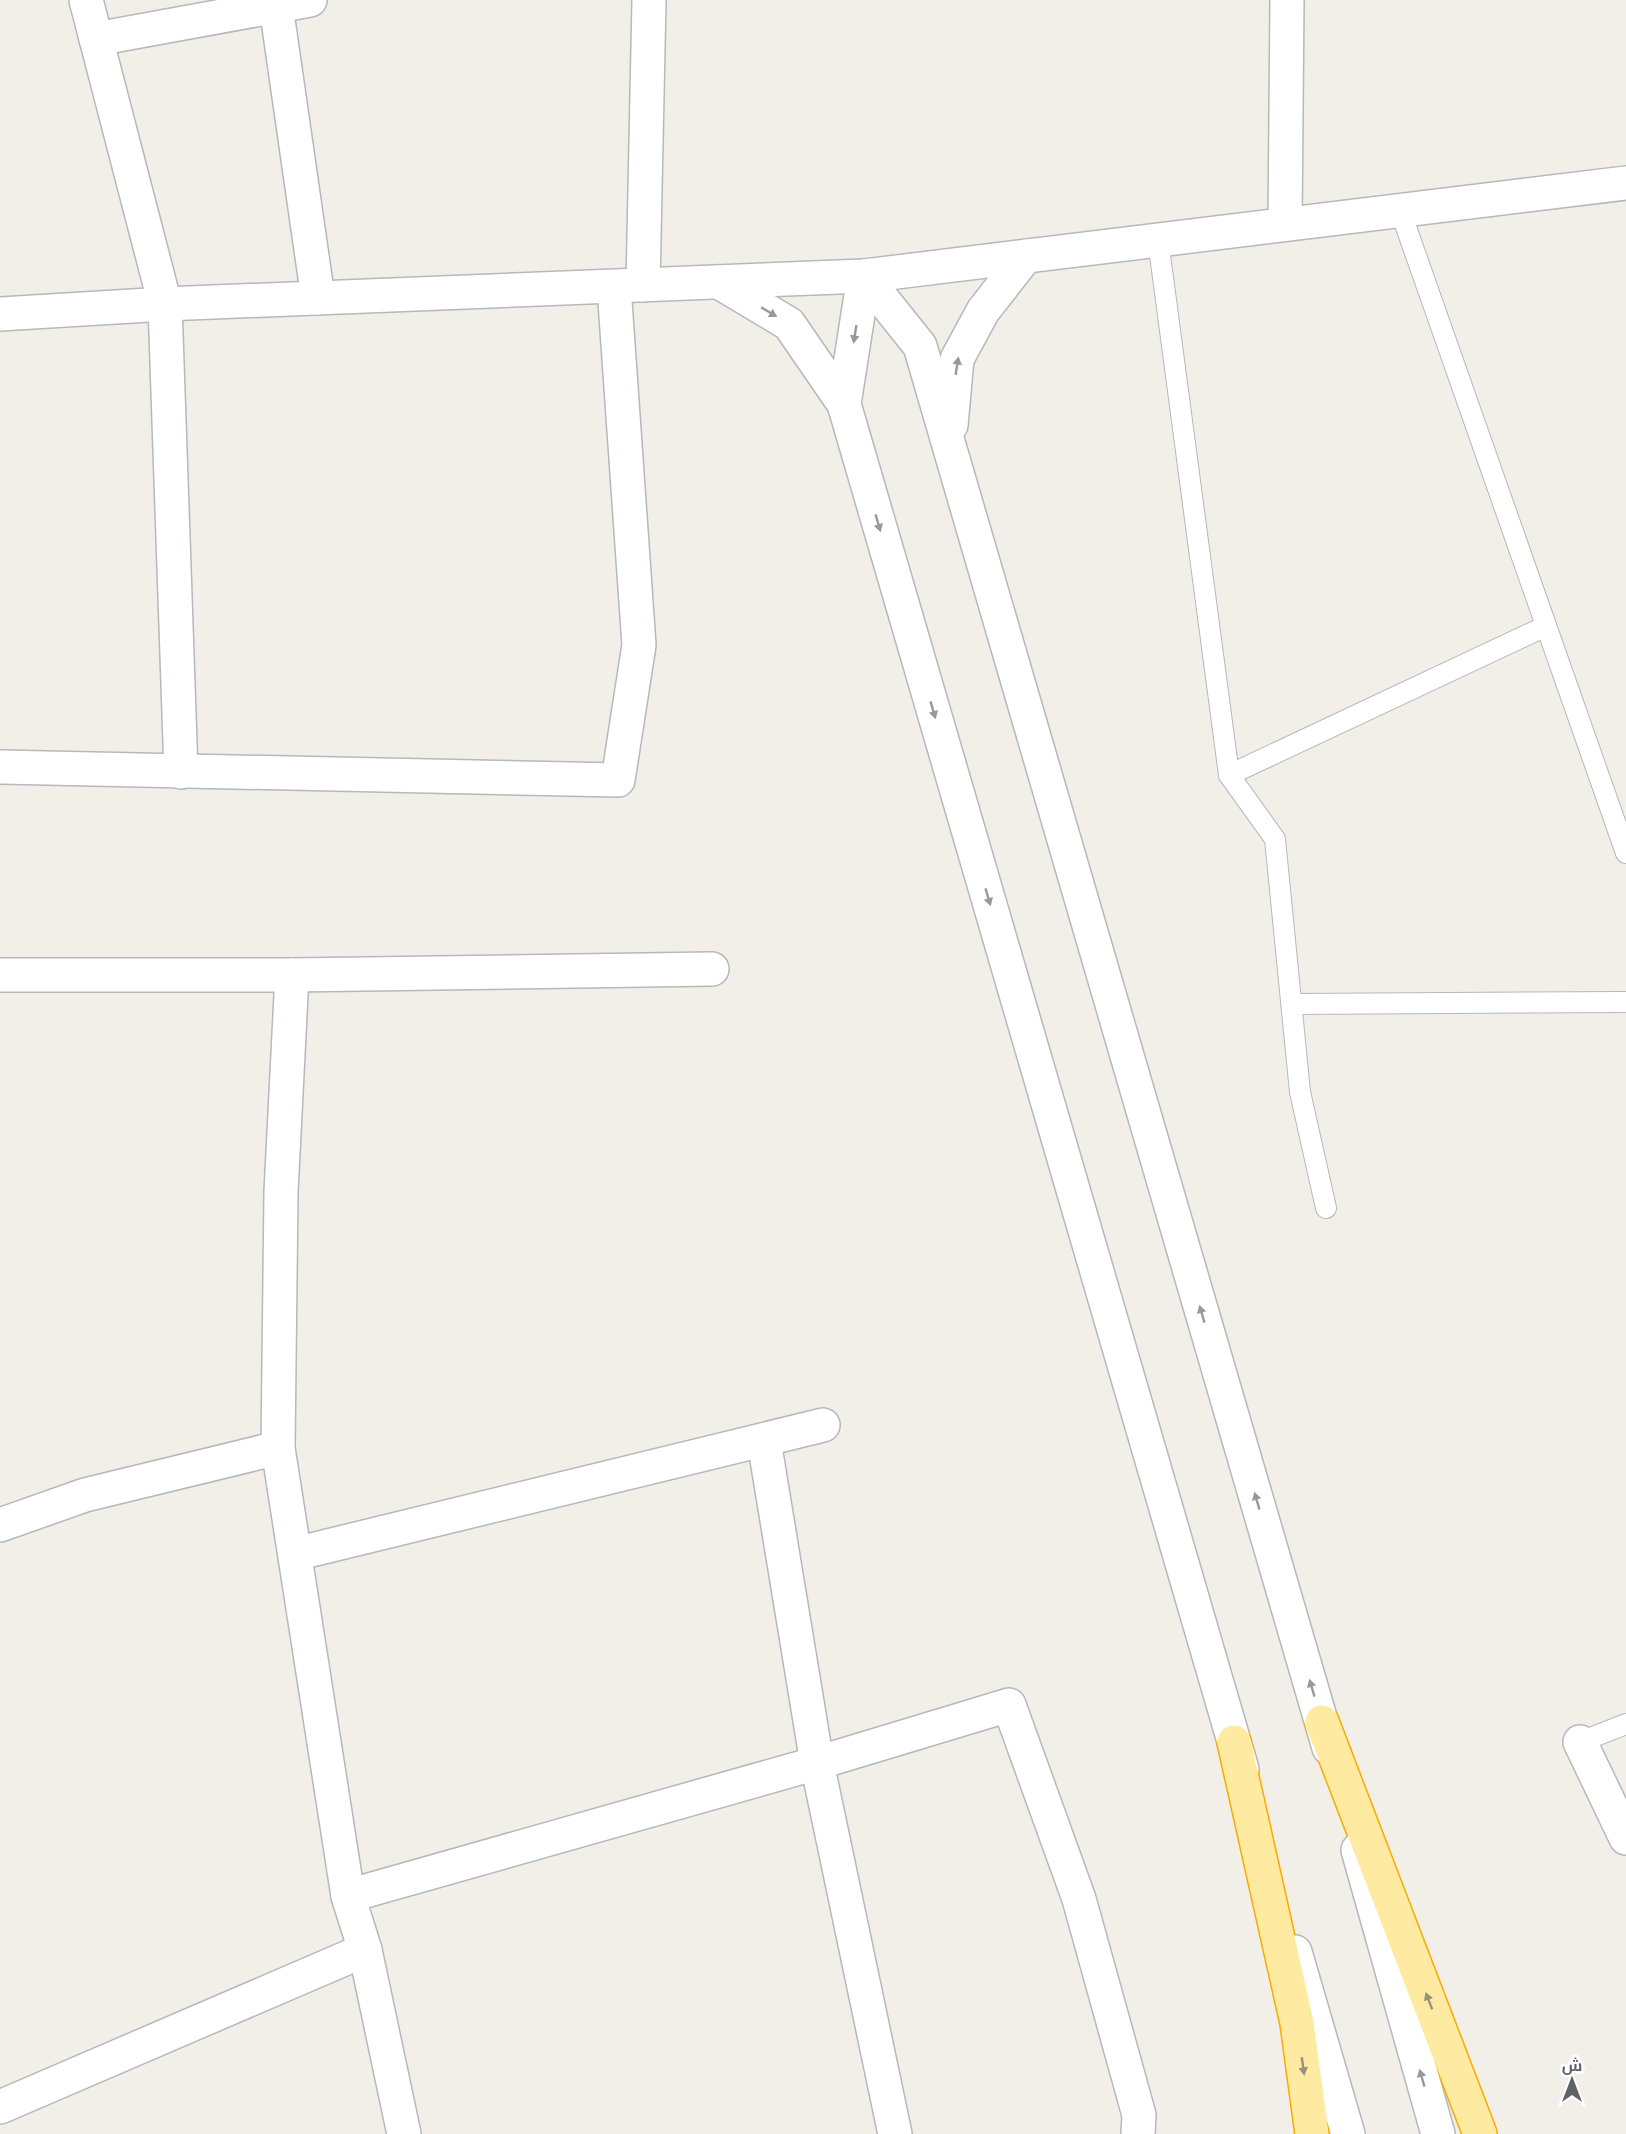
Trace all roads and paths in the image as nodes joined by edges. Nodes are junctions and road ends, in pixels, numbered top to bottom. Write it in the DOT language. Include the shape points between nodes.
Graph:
graph roads {
  1 [pos="86,0"];
  2 [pos="310,0"];
  3 [pos="649,0"];
  4 [pos="1287,0"];
  5 [pos="241,6"];
  6 [pos="276,6"];
  7 [pos="96,39"];
  8 [pos="1626,183"];
  9 [pos="1400,210"];
  10 [pos="1285,224"];
  11 [pos="1158,240"];
  12 [pos="1026,256"];
  13 [pos="864,276"];
  14 [pos="720,282"];
  15 [pos="628,286"];
  16 [pos="318,298"];
  17 [pos="165,304"];
  18 [pos="0,314"];
  19 [pos="844,404"];
  20 [pos="949,445"];
  21 [pos="1546,626"];
  22 [pos="0,767"];
  23 [pos="181,772"];
  24 [pos="1229,775"];
  25 [pos="1626,853"];
  26 [pos="712,969"];
  27 [pos="0,975"];
  28 [pos="292,975"];
  29 [pos="1626,1002"];
  30 [pos="1292,1004"];
  31 [pos="1326,1208"];
  32 [pos="823,1425"];
  33 [pos="764,1441"];
  34 [pos="278,1448"];
  35 [pos="0,1525"];
  36 [pos="296,1554"];
  37 [pos="1322,1722"];
  38 [pos="1626,1724"];
  39 [pos="1234,1742"];
  40 [pos="1580,1742"];
  41 [pos="817,1763"];
  42 [pos="1626,1838"];
  43 [pos="348,1896"];
  44 [pos="365,1950"];
  45 [pos="0,2107"];
  46 [pos="404,2134"];
  47 [pos="893,2134"];
  48 [pos="1138,2134"];
  49 [pos="1312,2134"];
  50 [pos="1348,2134"];
  51 [pos="1438,2134"];
  52 [pos="1480,2134"];
  1 -- 7 [label="street"];
  2 -- 6 [label="street"];
  3 -- 15 [label="street"];
  4 -- 10 [label="street"];
  5 -- 6 [label="street"];
  5 -- 7 [label="street"];
  6 -- 16 [label="street"];
  7 -- 17 [label="street"];
  8 -- 9 [label="street"];
  9 -- 10 [label="street"];
  9 -- 21 [label="lane"];
  10 -- 11 [label="street"];
  11 -- 12 [label="street"];
  11 -- 24 [label="lane"];
  12 -- 13 [label="street"];
  20 -- 12 [label="street, one-way" via="957,359 983,311"];
  13 -- 14 [label="street"];
  13 -- 19 [label="street, one-way"];
  13 -- 20 [label="street" via="920,346"];
  14 -- 15 [label="street"];
  14 -- 19 [label="street, one-way" via="789,324"];
  15 -- 16 [label="street"];
  15 -- 23 [label="street" via="639,645 618,780"];
  16 -- 17 [label="street"];
  17 -- 18 [label="street"];
  17 -- 23 [label="street"];
  19 -- 39 [label="street, one-way"];
  37 -- 20 [label="street, one-way"];
  21 -- 24 [label="lane"];
  21 -- 25 [label="lane"];
  22 -- 23 [label="street"];
  24 -- 30 [label="lane" via="1275,839"];
  26 -- 28 [label="street"];
  27 -- 28 [label="street"];
  28 -- 34 [label="street" via="281,1192"];
  29 -- 30 [label="lane"];
  30 -- 31 [label="lane" via="1300,1092"];
  32 -- 33 [label="street"];
  33 -- 36 [label="street"];
  33 -- 41 [label="street"];
  34 -- 35 [label="street" via="85,1495"];
  34 -- 36 [label="street"];
  36 -- 43 [label="street"];
  51 -- 37 [label="street, one-way"];
  52 -- 37 [label="highway, one-way"];
  38 -- 40 [label="lane"];
  39 -- 49 [label="highway, one-way" via="1297,2023"];
  39 -- 50 [label="street"];
  40 -- 42 [label="street"];
  41 -- 43 [label="street"];
  41 -- 47 [label="street"];
  41 -- 48 [label="street" via="1009,1705 1080,1899 1139,2115"];
  43 -- 44 [label="street"];
  44 -- 45 [label="street"];
  44 -- 46 [label="street"];
}
